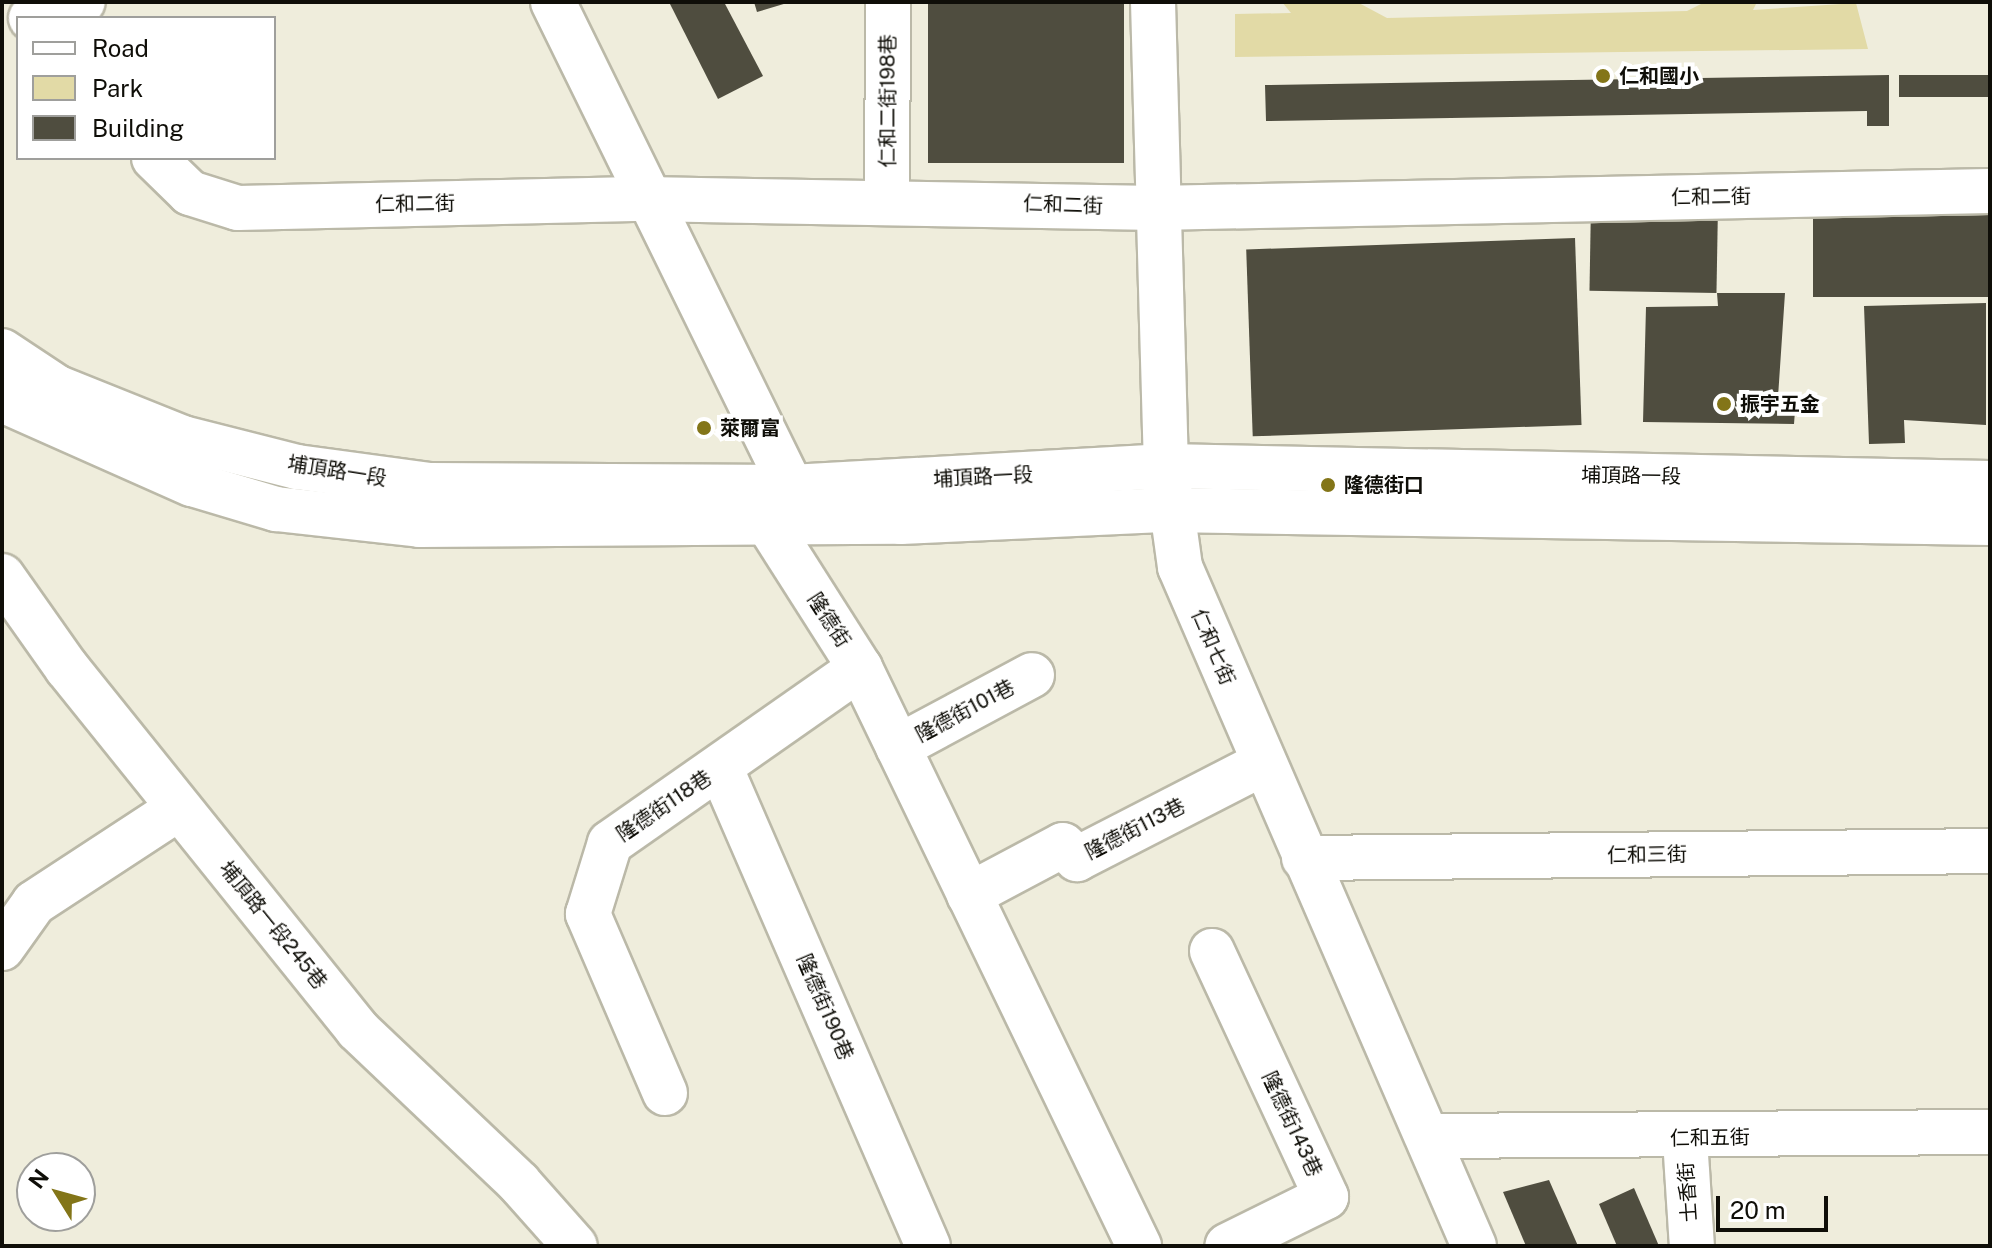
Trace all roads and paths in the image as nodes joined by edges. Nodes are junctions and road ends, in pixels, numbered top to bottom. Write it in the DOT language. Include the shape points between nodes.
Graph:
graph roads {
  1 [pos="83,2"];
  2 [pos="553,2"];
  3 [pos="888,2"];
  4 [pos="1153,2"];
  5 [pos="38,16"];
  6 [pos="156,160"];
  7 [pos="1990,191"];
  8 [pos="645,199"];
  9 [pos="887,200"];
  10 [pos="1157,208"];
  11 [pos="2,351"];
  12 [pos="2,400"];
  13 [pos="1166,466"];
  14 [pos="1990,483"];
  15 [pos="779,505"];
  16 [pos="1168,510"];
  17 [pos="1990,523"];
  18 [pos="2,576"];
  19 [pos="860,668"];
  20 [pos="1032,675"];
  21 [pos="898,747"];
  22 [pos="1262,764"];
  23 [pos="721,769"];
  24 [pos="179,808"];
  25 [pos="1990,851"];
  26 [pos="1304,858"];
  27 [pos="969,895"];
  28 [pos="2,948"];
  29 [pos="1212,951"];
  30 [pos="665,1093"];
  31 [pos="1990,1132"];
  32 [pos="1429,1136"];
  33 [pos="1685,1139"];
  34 [pos="575,1246"];
  35 [pos="928,1246"];
  36 [pos="1139,1246"];
  37 [pos="1227,1246"];
  38 [pos="1474,1246"];
  39 [pos="1692,1246"];
  1 -- 5 [label="street"];
  2 -- 8 [label="street, 隆德街"];
  3 -- 9 [label="street, 仁和二街198巷"];
  4 -- 10 [label="street, 仁和七街"];
  6 -- 8 [label="street, 仁和二街" via="190,193 238,208"];
  7 -- 10 [label="street, 仁和二街"];
  8 -- 9 [label="street, 仁和二街"];
  8 -- 15 [label="street, 隆德街"];
  9 -- 10 [label="street, 仁和二街"];
  10 -- 13 [label="street, 仁和七街"];
  11 -- 15 [label="street, 埔頂路一段" via="58,388 183,438 297,467 430,485"];
  12 -- 15 [label="street, 埔頂路一段" via="192,484 276,509 420,525"];
  13 -- 14 [label="street, 埔頂路一段"];
  13 -- 15 [label="street, 埔頂路一段"];
  13 -- 16 [label="street, 仁和七街"];
  15 -- 16 [label="street, 埔頂路一段"];
  15 -- 19 [label="street, 隆德街"];
  16 -- 17 [label="street, 埔頂路一段"];
  16 -- 22 [label="street, 仁和七街" via="1180,567"];
  18 -- 24 [label="street, 埔頂路一段245巷"];
  19 -- 21 [label="street, 隆德街"];
  19 -- 23 [label="street, 隆德街118巷"];
  20 -- 21 [label="street, 隆德街101巷"];
  21 -- 27 [label="street, 隆德街"];
  22 -- 26 [label="street, 仁和七街"];
  22 -- 27 [label="street, 隆德街113巷" via="1077,859 1063,845"];
  23 -- 30 [label="street, 隆德街118巷" via="610,843 588,914"];
  23 -- 35 [label="street, 隆德街190巷"];
  24 -- 28 [label="street" via="34,903"];
  24 -- 34 [label="street, 埔頂路一段245巷" via="358,1030"];
  25 -- 26 [label="street, 仁和三街"];
  26 -- 32 [label="street, 仁和七街"];
  27 -- 36 [label="street, 隆德街"];
  29 -- 37 [label="street, 隆德街143巷" via="1326,1197"];
  31 -- 33 [label="street, 仁和五街"];
  32 -- 33 [label="street, 仁和五街"];
  32 -- 38 [label="street, 仁和七街"];
  33 -- 39 [label="street, 士香街"];
}
